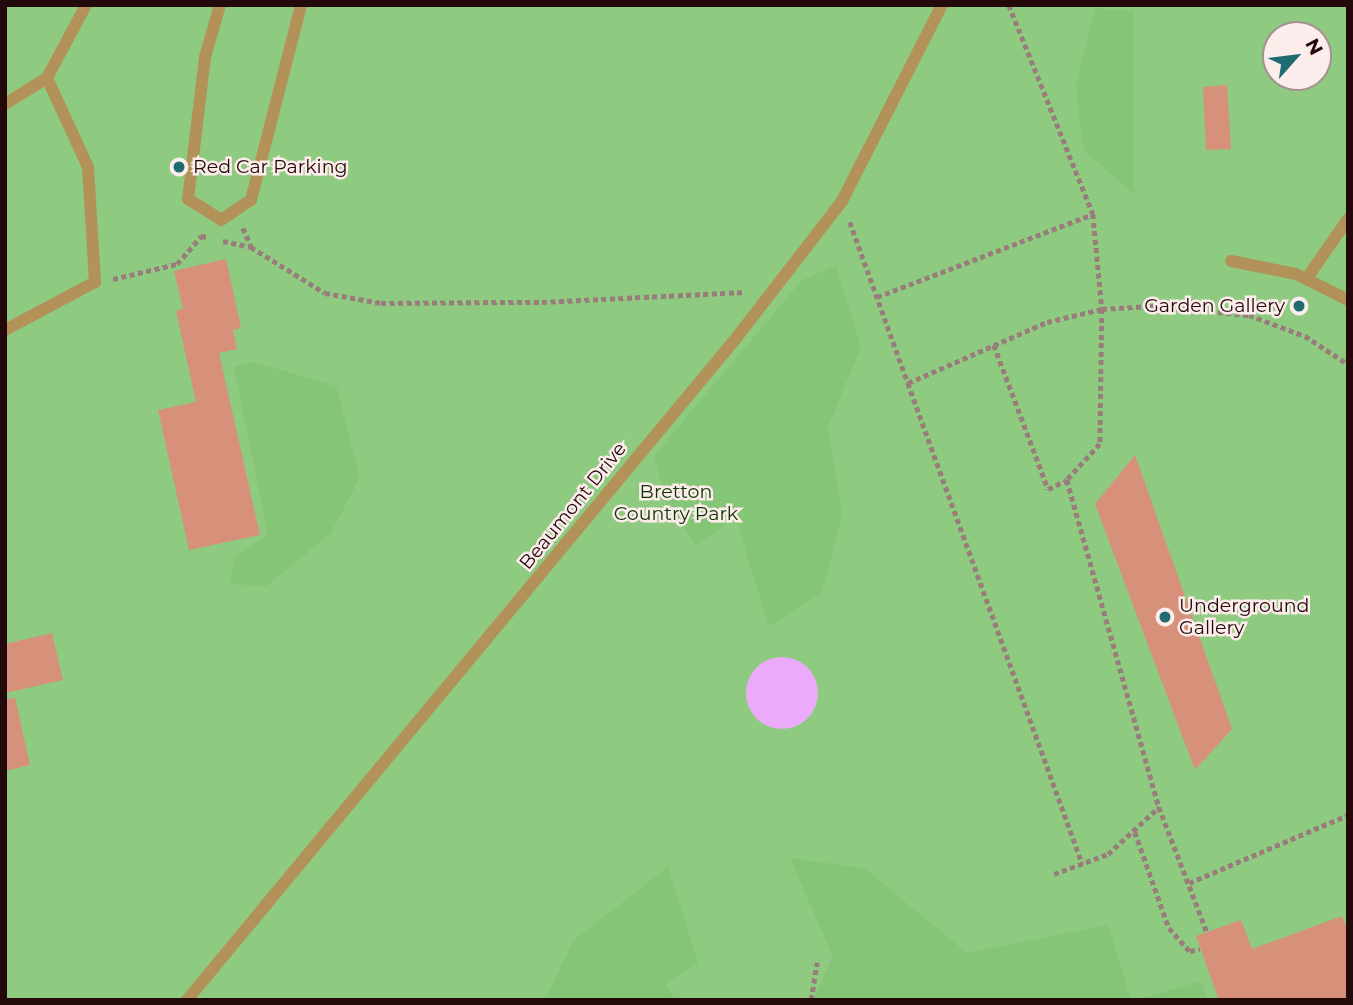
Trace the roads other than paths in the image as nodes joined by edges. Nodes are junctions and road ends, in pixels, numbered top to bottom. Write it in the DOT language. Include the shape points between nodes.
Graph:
graph roads {
  1 [pos="86,5"];
  2 [pos="220,5"];
  3 [pos="301,5"];
  4 [pos="942,5"];
  5 [pos="47,78"];
  6 [pos="5,104"];
  7 [pos="1348,219"];
  8 [pos="1231,261"];
  9 [pos="1307,278"];
  10 [pos="1348,300"];
  11 [pos="5,330"];
  12 [pos="187,1000"];
  1 -- 5 [label="lane"];
  2 -- 3 [label="lane" via="205,57 188,199 221,220 251,200"];
  4 -- 12 [label="lane, Beaumont Drive" via="842,201"];
  5 -- 6 [label="lane"];
  5 -- 11 [label="lane" via="88,167 95,282"];
  7 -- 9 [label="lane"];
  8 -- 9 [label="lane"];
  9 -- 10 [label="lane"];
}
